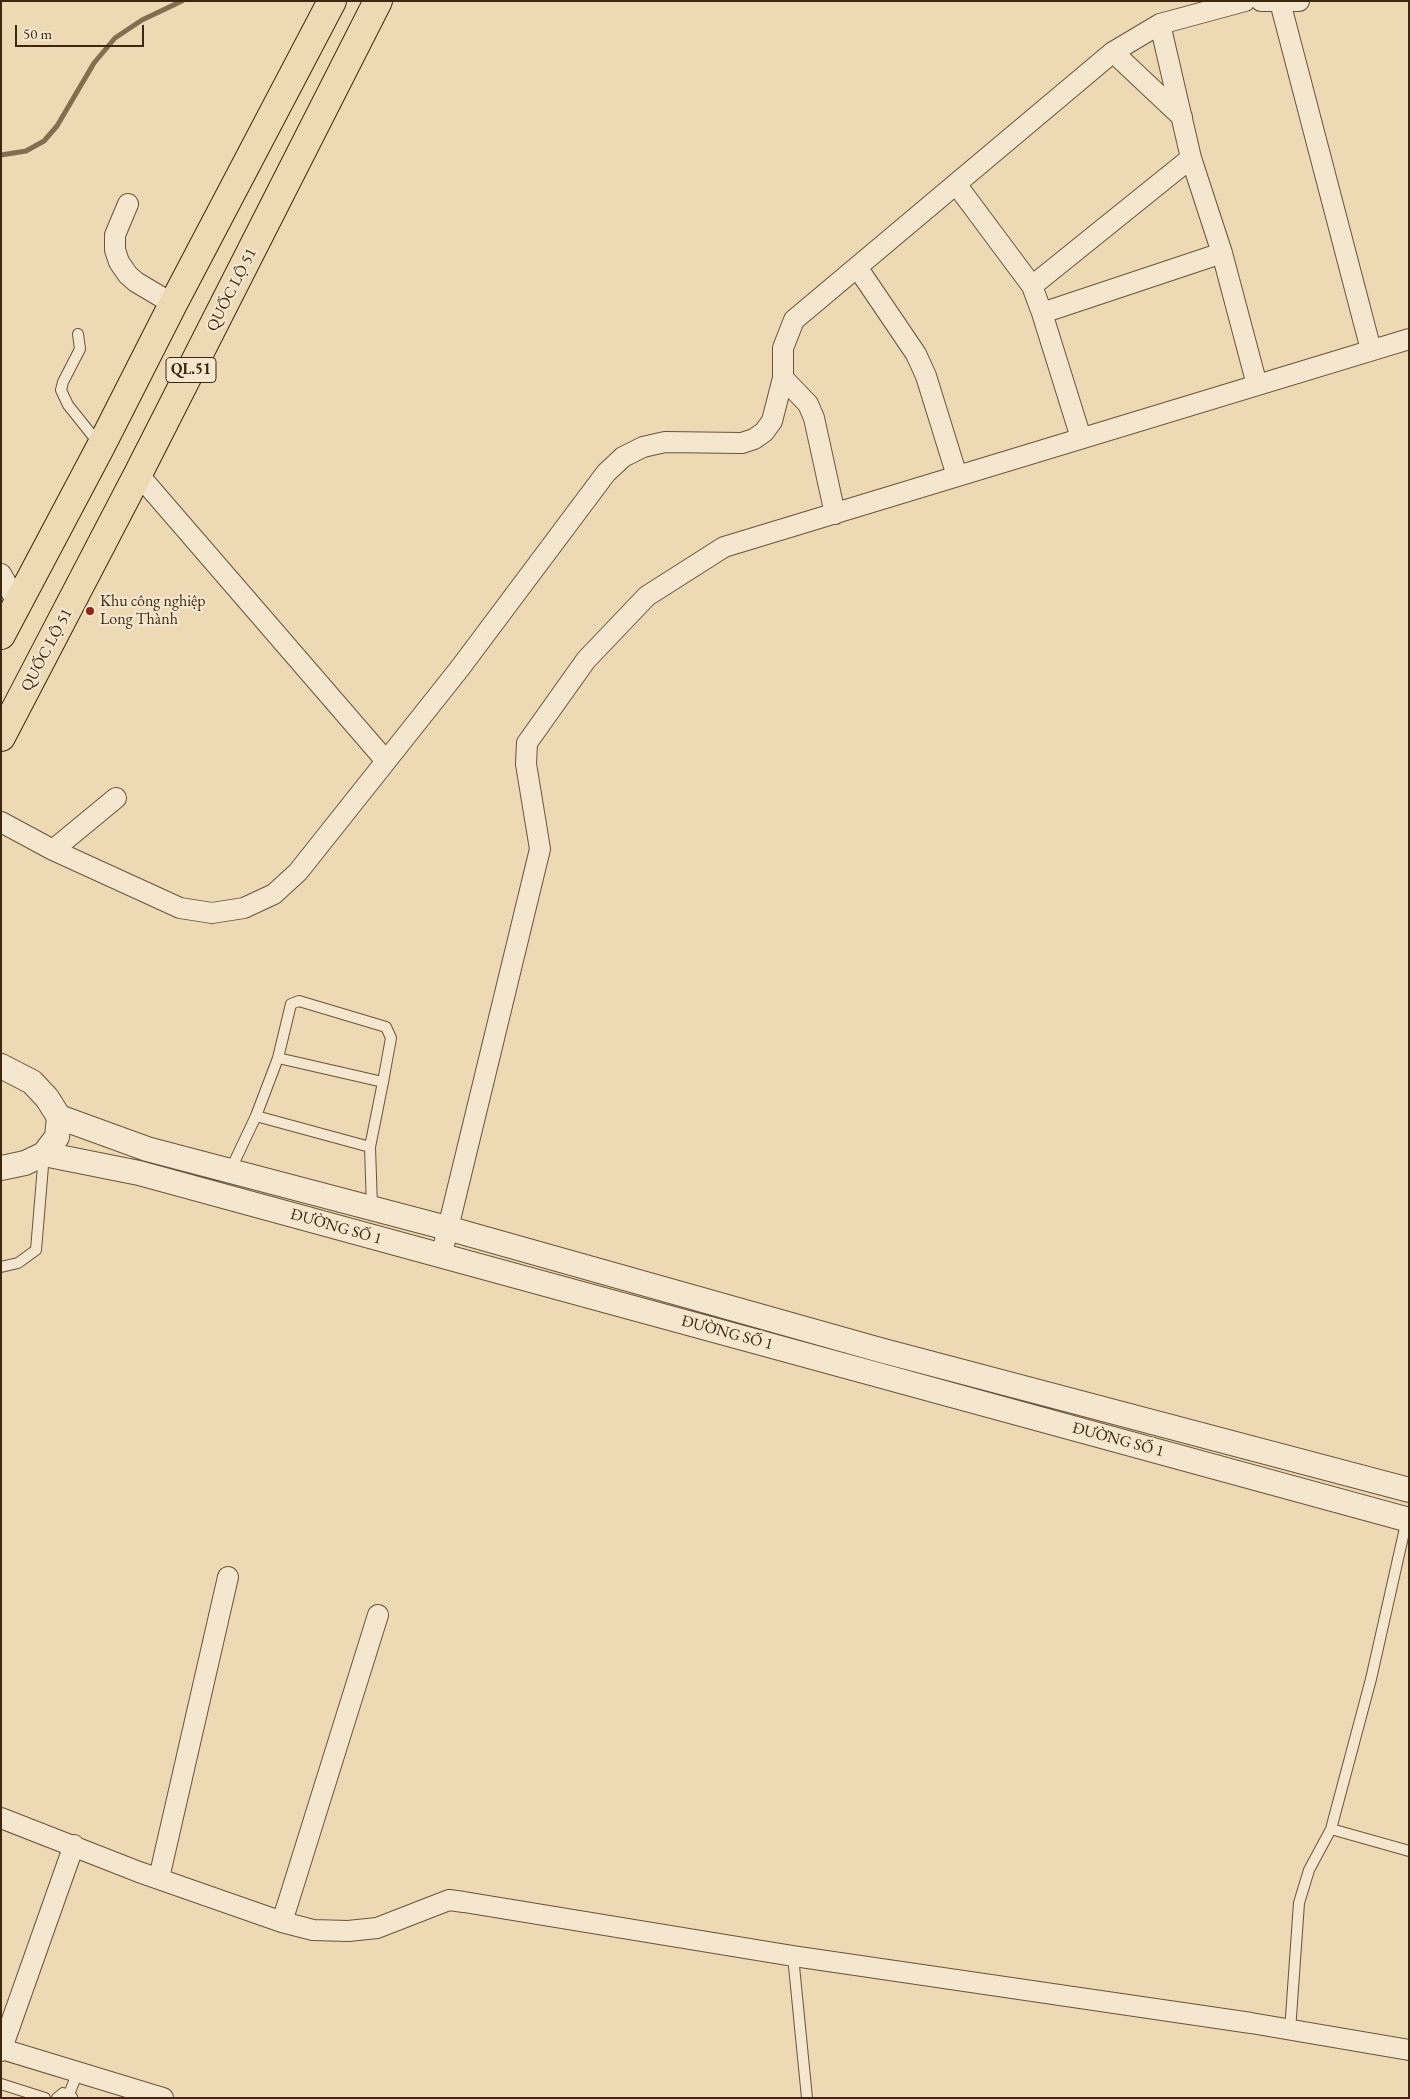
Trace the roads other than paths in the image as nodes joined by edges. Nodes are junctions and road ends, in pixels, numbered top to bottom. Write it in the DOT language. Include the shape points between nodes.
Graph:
graph roads {
  1 [pos="332,1"];
  2 [pos="378,1"];
  3 [pos="1244,1"];
  4 [pos="1280,2"];
  5 [pos="1160,24"];
  6 [pos="1113,52"];
  7 [pos="1182,117"];
  8 [pos="1192,158"];
  9 [pos="956,184"];
  10 [pos="128,204"];
  11 [pos="1222,253"];
  12 [pos="858,267"];
  13 [pos="1032,286"];
  14 [pos="173,304"];
  15 [pos="1042,312"];
  16 [pos="78,334"];
  17 [pos="1409,339"];
  18 [pos="1370,350"];
  19 [pos="783,378"];
  20 [pos="1257,385"];
  21 [pos="1081,438"];
  22 [pos="101,446"];
  23 [pos="138,474"];
  24 [pos="958,476"];
  25 [pos="834,514"];
  26 [pos="1,574"];
  27 [pos="18,604"];
  28 [pos="1,635"];
  29 [pos="1,737"];
  30 [pos="386,761"];
  31 [pos="116,798"];
  32 [pos="1,822"];
  33 [pos="53,850"];
  34 [pos="278,1058"];
  35 [pos="1,1066"];
  36 [pos="383,1082"];
  37 [pos="256,1116"];
  38 [pos="59,1117"];
  39 [pos="370,1147"];
  40 [pos="44,1154"];
  41 [pos="1,1168"];
  42 [pos="230,1171"];
  43 [pos="372,1208"];
  44 [pos="447,1228"];
  45 [pos="441,1257"];
  46 [pos="1,1267"];
  47 [pos="1409,1490"];
  48 [pos="1408,1517"];
  49 [pos="228,1577"];
  50 [pos="378,1615"];
  51 [pos="1,1818"];
  52 [pos="1331,1829"];
  53 [pos="74,1846"];
  54 [pos="1409,1851"];
  55 [pos="160,1878"];
  56 [pos="282,1922"];
  57 [pos="793,1956"];
  58 [pos="1290,2030"];
  59 [pos="2,2050"];
  60 [pos="1409,2050"];
  61 [pos="78,2072"];
  62 [pos="1,2084"];
  63 [pos="71,2096"];
  64 [pos="45,2098"];
  65 [pos="57,2098"];
  66 [pos="163,2098"];
  67 [pos="808,2098"];
  1 -- 14 [label="highway, QL.51"];
  2 -- 23 [label="highway, QUỐC LỘ 51 / QL.51"];
  3 -- 5 [label="street"];
  4 -- 18 [label="street"];
  5 -- 6 [label="street"];
  5 -- 7 [label="street"];
  6 -- 7 [label="street"];
  6 -- 9 [label="street"];
  7 -- 8 [label="street"];
  8 -- 11 [label="street"];
  8 -- 13 [label="street"];
  9 -- 12 [label="street"];
  9 -- 13 [label="street"];
  10 -- 14 [label="street" via="115,235 119,262 136,282"];
  11 -- 15 [label="street"];
  11 -- 20 [label="street"];
  12 -- 19 [label="street" via="794,320 783,348"];
  12 -- 24 [label="street" via="916,354"];
  13 -- 15 [label="street"];
  14 -- 22 [label="highway, QL.51"];
  15 -- 21 [label="street"];
  16 -- 22 [label="lane" via="80,349 63,382 63,398"];
  17 -- 18 [label="street"];
  18 -- 20 [label="street"];
  19 -- 25 [label="street" via="808,404 814,418"];
  19 -- 30 [label="street" via="772,421 754,439 742,443 658,443 623,457 606,473"];
  20 -- 21 [label="street"];
  21 -- 24 [label="street"];
  22 -- 27 [label="highway, QL.51"];
  23 -- 29 [label="highway, QUỐC LỘ 51 / QL.51"];
  23 -- 30 [label="street"];
  24 -- 25 [label="street"];
  25 -- 44 [label="street" via="724,547 646,596 586,660 527,743 526,764 540,849"];
  26 -- 27 [label="street"];
  27 -- 28 [label="highway, QL.51"];
  30 -- 33 [label="street" via="298,872 274,894 244,908 212,913 180,908"];
  31 -- 33 [label="street"];
  32 -- 33 [label="street"];
  34 -- 36 [label="lane"];
  34 -- 36 [label="lane" via="291,1004 299,1001 386,1027 391,1038"];
  34 -- 37 [label="lane"];
  35 -- 38 [label="street" via="32,1082"];
  36 -- 39 [label="lane"];
  37 -- 39 [label="lane"];
  37 -- 42 [label="lane"];
  38 -- 40 [label="street" via="57,1137"];
  38 -- 42 [label="street, ĐƯỜNG SỐ 1" via="146,1149"];
  39 -- 43 [label="lane"];
  40 -- 41 [label="street" via="25,1163"];
  40 -- 45 [label="street, ĐƯỜNG SỐ 1" via="139,1173"];
  40 -- 46 [label="lane" via="36,1250 18,1263"];
  42 -- 43 [label="street, ĐƯỜNG SỐ 1"];
  43 -- 44 [label="street, ĐƯỜNG SỐ 1"];
  44 -- 45 [label="street"];
  44 -- 47 [label="street, ĐƯỜNG SỐ 1" via="889,1352"];
  45 -- 48 [label="street, ĐƯỜNG SỐ 1"];
  48 -- 52 [label="lane"];
  49 -- 55 [label="street"];
  50 -- 56 [label="street"];
  51 -- 53 [label="street"];
  52 -- 54 [label="lane"];
  52 -- 58 [label="lane" via="1309,1870 1299,1903"];
  53 -- 55 [label="street"];
  53 -- 59 [label="street"];
  55 -- 56 [label="street"];
  56 -- 57 [label="street" via="313,1930 368,1930 449,1900"];
  57 -- 58 [label="street"];
  57 -- 67 [label="lane"];
  58 -- 60 [label="street"];
  59 -- 61 [label="street"];
  61 -- 63 [label="lane"];
  61 -- 66 [label="street"];
  62 -- 64 [label="lane"];
  63 -- 65 [label="lane" via="63,2093"];
}
